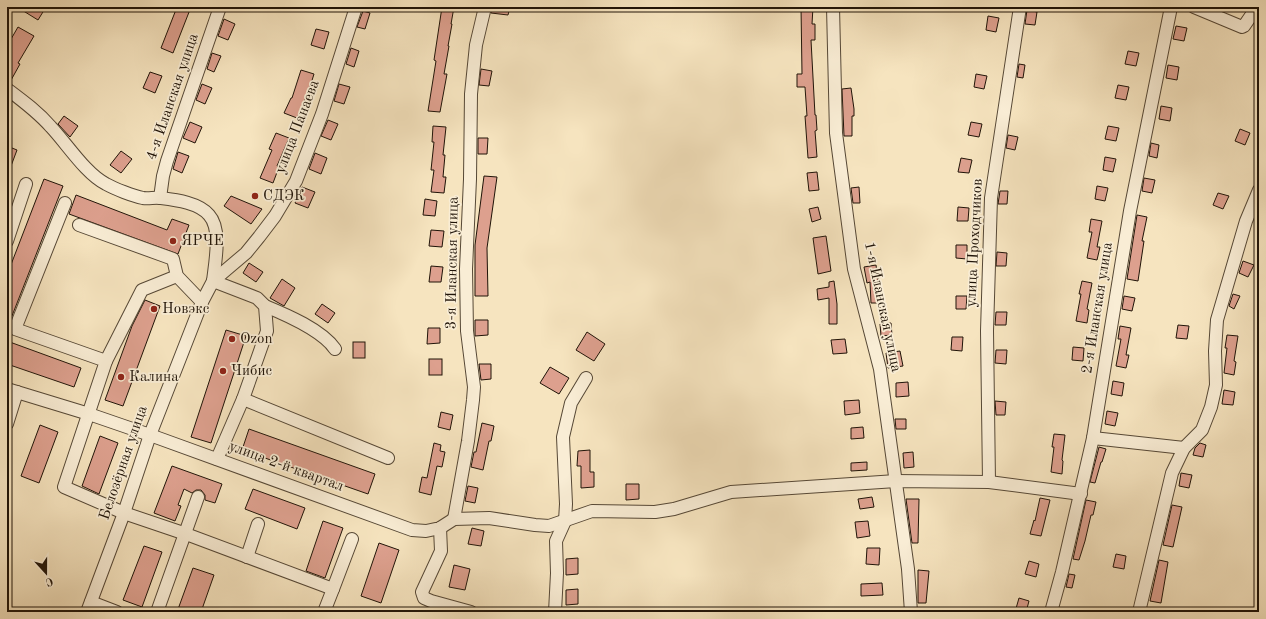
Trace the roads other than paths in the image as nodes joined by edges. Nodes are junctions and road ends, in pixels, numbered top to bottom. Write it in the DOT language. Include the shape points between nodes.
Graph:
graph roads {
  1 [pos="220,7"];
  2 [pos="356,7"];
  3 [pos="485,7"];
  4 [pos="833,7"];
  5 [pos="1020,7"];
  6 [pos="1171,7"];
  7 [pos="1194,7"];
  8 [pos="1257,7"];
  9 [pos="7,90"];
  10 [pos="26,184"];
  11 [pos="1259,190"];
  12 [pos="160,198"];
  13 [pos="65,203"];
  14 [pos="79,225"];
  15 [pos="7,241"];
  16 [pos="177,276"];
  17 [pos="213,281"];
  18 [pos="202,302"];
  19 [pos="265,306"];
  20 [pos="336,349"];
  21 [pos="106,361"];
  22 [pos="586,378"];
  23 [pos="12,391"];
  24 [pos="243,399"];
  25 [pos="89,414"];
  26 [pos="7,424"];
  27 [pos="150,435"];
  28 [pos="1093,438"];
  29 [pos="1184,448"];
  30 [pos="388,458"];
  31 [pos="217,459"];
  32 [pos="896,481"];
  33 [pos="989,482"];
  34 [pos="1081,494"];
  35 [pos="198,498"];
  36 [pos="124,513"];
  37 [pos="454,519"];
  38 [pos="565,521"];
  39 [pos="258,524"];
  40 [pos="440,528"];
  41 [pos="186,534"];
  42 [pos="352,539"];
  43 [pos="247,557"];
  44 [pos="333,589"];
  45 [pos="89,607"];
  46 [pos="117,612"];
  47 [pos="157,612"];
  48 [pos="324,612"];
  49 [pos="471,612"];
  50 [pos="555,612"];
  51 [pos="911,612"];
  52 [pos="1051,612"];
  53 [pos="1139,612"];
  1 -- 12 [label="street, 4-я Иланская улица" via="167,162"];
  2 -- 17 [label="street, улица Панаева" via="322,114 296,181 259,237"];
  3 -- 37 [label="street, 3-я Иланская улица" via="476,45 471,94 466,269 467,331 474,387 468,441"];
  4 -- 32 [label="street, 1-я Иланская улица" via="836,133 854,269 880,369"];
  5 -- 33 [label="street, улица Проходчиков" via="991,198 987,331"];
  6 -- 28 [label="street, 2-я Иланская улица" via="1130,211"];
  7 -- 8 [label="street" via="1242,27"];
  9 -- 12 [label="street" via="31,107 99,180 144,198"];
  10 -- 15 [label="street"];
  11 -- 29 [label="street" via="1246,221 1216,320 1216,385 1211,407 1202,430"];
  12 -- 17 [label="street" via="189,204 209,215 215,227 217,242"];
  13 -- 21 [label="street" via="15,329"];
  14 -- 16 [label="street" via="173,259"];
  16 -- 18 [label="street"];
  16 -- 21 [label="street" via="142,290"];
  17 -- 18 [label="street, Белозёрная улица"];
  17 -- 19 [label="street" via="257,298"];
  18 -- 27 [label="street, Белозёрная улица"];
  19 -- 20 [label="street" via="282,312 321,334"];
  19 -- 24 [label="street" via="267,331"];
  21 -- 25 [label="street"];
  22 -- 38 [label="street" via="571,403 563,437"];
  23 -- 25 [label="street, улица 2-й квартал"];
  23 -- 26 [label="street"];
  24 -- 30 [label="street"];
  24 -- 31 [label="street"];
  25 -- 27 [label="street, улица 2-й квартал"];
  25 -- 36 [label="street" via="64,486"];
  27 -- 31 [label="street, улица 2-й квартал"];
  27 -- 36 [label="street, Белозёрная улица"];
  28 -- 29 [label="street"];
  28 -- 34 [label="street, 2-я Иланская улица"];
  29 -- 53 [label="street" via="1172,473"];
  31 -- 40 [label="street, улица 2-й квартал" via="412,530"];
  32 -- 33 [label="street"];
  32 -- 38 [label="street" via="731,492 674,509 655,512 592,511"];
  32 -- 51 [label="street, 1-я Иланская улица"];
  33 -- 34 [label="street"];
  34 -- 52 [label="street, 2-я Иланская улица"];
  35 -- 41 [label="street"];
  36 -- 41 [label="street"];
  36 -- 45 [label="street, Белозёрная улица"];
  37 -- 38 [label="street" via="489,518 549,526"];
  37 -- 40 [label="street"];
  38 -- 50 [label="street" via="556,541"];
  39 -- 43 [label="street"];
  40 -- 49 [label="street" via="441,551 422,592 424,598"];
  41 -- 43 [label="street"];
  41 -- 47 [label="street"];
  42 -- 44 [label="street"];
  43 -- 44 [label="street"];
  44 -- 48 [label="street"];
  45 -- 46 [label="street"];
}
